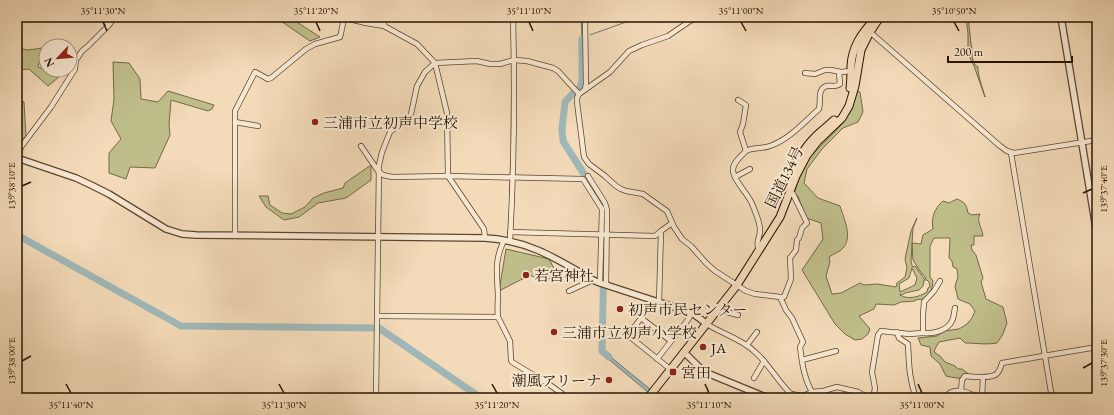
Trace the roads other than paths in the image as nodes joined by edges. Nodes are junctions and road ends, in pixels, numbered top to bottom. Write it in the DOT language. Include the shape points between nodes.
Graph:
graph roads {
  1 [pos="102,17"];
  2 [pos="115,17"];
  3 [pos="343,17"];
  4 [pos="373,17"];
  5 [pos="384,17"];
  6 [pos="514,17"];
  7 [pos="585,17"];
  8 [pos="701,17"];
  9 [pos="878,17"];
  10 [pos="1061,17"];
  11 [pos="871,23"];
  12 [pos="109,25"];
  13 [pos="383,25"];
  14 [pos="870,32"];
  15 [pos="864,43"];
  16 [pos="514,60"];
  17 [pos="435,63"];
  18 [pos="851,68"];
  19 [pos="839,72"];
  20 [pos="805,73"];
  21 [pos="585,89"];
  22 [pos="579,94"];
  23 [pos="738,100"];
  24 [pos="235,122"];
  25 [pos="258,126"];
  26 [pos="1097,140"];
  27 [pos="1081,142"];
  28 [pos="361,146"];
  29 [pos="746,150"];
  30 [pos="1011,153"];
  31 [pos="18,158"];
  32 [pos="750,169"];
  33 [pos="597,170"];
  34 [pos="378,171"];
  35 [pos="448,176"];
  36 [pos="586,177"];
  37 [pos="735,177"];
  38 [pos="513,178"];
  39 [pos="791,192"];
  40 [pos="672,224"];
  41 [pos="776,224"];
  42 [pos="510,232"];
  43 [pos="661,232"];
  44 [pos="604,234"];
  45 [pos="1097,234"];
  46 [pos="235,236"];
  47 [pos="377,236"];
  48 [pos="485,238"];
  49 [pos="507,240"];
  50 [pos="759,251"];
  51 [pos="592,280"];
  52 [pos="940,281"];
  53 [pos="603,284"];
  54 [pos="737,285"];
  55 [pos="569,291"];
  56 [pos="780,297"];
  57 [pos="657,302"];
  58 [pos="720,307"];
  59 [pos="955,308"];
  60 [pos="692,313"];
  61 [pos="738,315"];
  62 [pos="378,316"];
  63 [pos="498,317"];
  64 [pos="641,318"];
  65 [pos="707,324"];
  66 [pos="757,332"];
  67 [pos="897,332"];
  68 [pos="923,333"];
  69 [pos="671,341"];
  70 [pos="747,345"];
  71 [pos="1097,347"];
  72 [pos="836,351"];
  73 [pos="684,352"];
  74 [pos="1045,356"];
  75 [pos="656,359"];
  76 [pos="802,360"];
  77 [pos="764,361"];
  78 [pos="670,369"];
  79 [pos="983,377"];
  80 [pos="754,378"];
  81 [pos="961,391"];
  82 [pos="812,392"];
  83 [pos="874,394"];
  84 [pos="376,396"];
  85 [pos="649,397"];
  86 [pos="804,397"];
  87 [pos="382,398"];
  88 [pos="568,398"];
  89 [pos="768,398"];
  90 [pos="880,398"];
  91 [pos="916,398"];
  92 [pos="945,398"];
  93 [pos="978,398"];
  94 [pos="982,398"];
  95 [pos="1052,398"];
  1 -- 12 [label="street"];
  2 -- 12 [label="street"];
  3 -- 13 [label="street" via="366,24"];
  3 -- 24 [label="street" via="340,37 306,48 271,78 255,72 235,111"];
  4 -- 13 [label="street"];
  5 -- 13 [label="street"];
  6 -- 16 [label="street"];
  7 -- 21 [label="street"];
  8 -- 21 [label="street" via="690,21 668,36 629,51 610,72"];
  9 -- 11 [label="highway, 国道134号"];
  9 -- 14 [label="highway, 国道134号"];
  10 -- 27 [label="street"];
  11 -- 14 [label="highway"];
  11 -- 18 [label="highway, 国道134号" via="855,47"];
  12 -- 31 [label="street" via="82,51 76,60 75,69 21,147"];
  13 -- 17 [label="street" via="417,44"];
  14 -- 15 [label="highway, 国道134号"];
  14 -- 18 [label="highway" via="865,33 861,39"];
  14 -- 30 [label="street"];
  15 -- 18 [label="highway" via="855,68"];
  15 -- 39 [label="highway, 国道134号" via="849,106 842,118 807,155"];
  16 -- 17 [label="street" via="500,64 477,61"];
  16 -- 22 [label="street" via="553,68"];
  16 -- 38 [label="street"];
  17 -- 34 [label="street" via="425,72 417,86 408,120 390,132"];
  17 -- 35 [label="street" via="447,118"];
  18 -- 19 [label="street"];
  18 -- 41 [label="highway, 国道134号" via="850,92 844,107 814,138 797,162"];
  19 -- 20 [label="street" via="826,70 814,74"];
  19 -- 29 [label="street" via="840,84 836,87 827,85 821,90 819,109 786,139 769,147"];
  21 -- 22 [label="street"];
  22 -- 33 [label="street" via="577,102 584,157"];
  23 -- 29 [label="street" via="746,105 740,132"];
  24 -- 25 [label="street"];
  24 -- 46 [label="street"];
  26 -- 27 [label="street"];
  27 -- 30 [label="street"];
  27 -- 45 [label="street"];
  28 -- 34 [label="street"];
  29 -- 37 [label="street" via="734,166"];
  30 -- 74 [label="street"];
  31 -- 46 [label="street" via="91,185 174,232 188,235"];
  32 -- 37 [label="street"];
  33 -- 36 [label="street"];
  33 -- 40 [label="street" via="621,189 643,194 652,200 667,211"];
  34 -- 35 [label="street" via="392,177"];
  34 -- 47 [label="street"];
  35 -- 38 [label="street"];
  35 -- 48 [label="street" via="484,229"];
  36 -- 38 [label="street"];
  36 -- 44 [label="street" via="602,209"];
  37 -- 50 [label="street" via="751,200 760,234 757,242"];
  38 -- 42 [label="street"];
  39 -- 41 [label="highway, 国道134号"];
  39 -- 56 [label="street" via="807,223 802,228 796,250 790,258 791,279 787,290 784,297"];
  40 -- 43 [label="street"];
  40 -- 54 [label="street" via="682,239 709,267"];
  41 -- 50 [label="highway, 国道134号"];
  42 -- 44 [label="street"];
  42 -- 49 [label="street"];
  43 -- 44 [label="street" via="655,236"];
  43 -- 57 [label="street"];
  44 -- 53 [label="street"];
  46 -- 47 [label="street"];
  47 -- 48 [label="street"];
  47 -- 62 [label="street"];
  48 -- 49 [label="street"];
  49 -- 51 [label="street" via="538,250"];
  49 -- 63 [label="street" via="498,252"];
  50 -- 54 [label="highway, 国道134号"];
  51 -- 53 [label="street"];
  51 -- 55 [label="street"];
  52 -- 68 [label="street" via="924,302"];
  53 -- 57 [label="street"];
  54 -- 56 [label="street" via="755,294"];
  54 -- 58 [label="highway, 国道134号"];
  56 -- 76 [label="street" via="803,342 800,347"];
  57 -- 60 [label="street"];
  57 -- 64 [label="street"];
  58 -- 61 [label="street"];
  58 -- 65 [label="highway, 国道134号"];
  59 -- 68 [label="street" via="952,322 932,334"];
  60 -- 65 [label="street"];
  60 -- 69 [label="street"];
  62 -- 63 [label="street"];
  62 -- 84 [label="street"];
  63 -- 88 [label="street" via="510,341 512,362"];
  64 -- 69 [label="street"];
  64 -- 75 [label="street" via="629,336"];
  65 -- 70 [label="street"];
  65 -- 73 [label="highway, 国道134号"];
  66 -- 70 [label="street"];
  67 -- 68 [label="street"];
  67 -- 83 [label="street" via="881,331 878,335 872,372"];
  67 -- 91 [label="street" via="899,338 908,344 909,374"];
  69 -- 75 [label="street"];
  70 -- 77 [label="street"];
  71 -- 74 [label="street"];
  72 -- 76 [label="street"];
  73 -- 78 [label="highway, 国道134号"];
  73 -- 89 [label="street" via="708,373"];
  74 -- 79 [label="street" via="1002,363 995,375"];
  74 -- 95 [label="street"];
  75 -- 78 [label="street"];
  76 -- 82 [label="street" via="807,383"];
  77 -- 80 [label="street"];
  77 -- 86 [label="street" via="791,394"];
  78 -- 85 [label="highway, 国道134号"];
  79 -- 81 [label="street" via="965,376"];
  79 -- 94 [label="street"];
  81 -- 92 [label="street" via="953,392"];
  81 -- 93 [label="street"];
  82 -- 83 [label="street" via="838,387 867,397"];
  82 -- 86 [label="street"];
  83 -- 90 [label="street"];
  84 -- 87 [label="street"];
}
